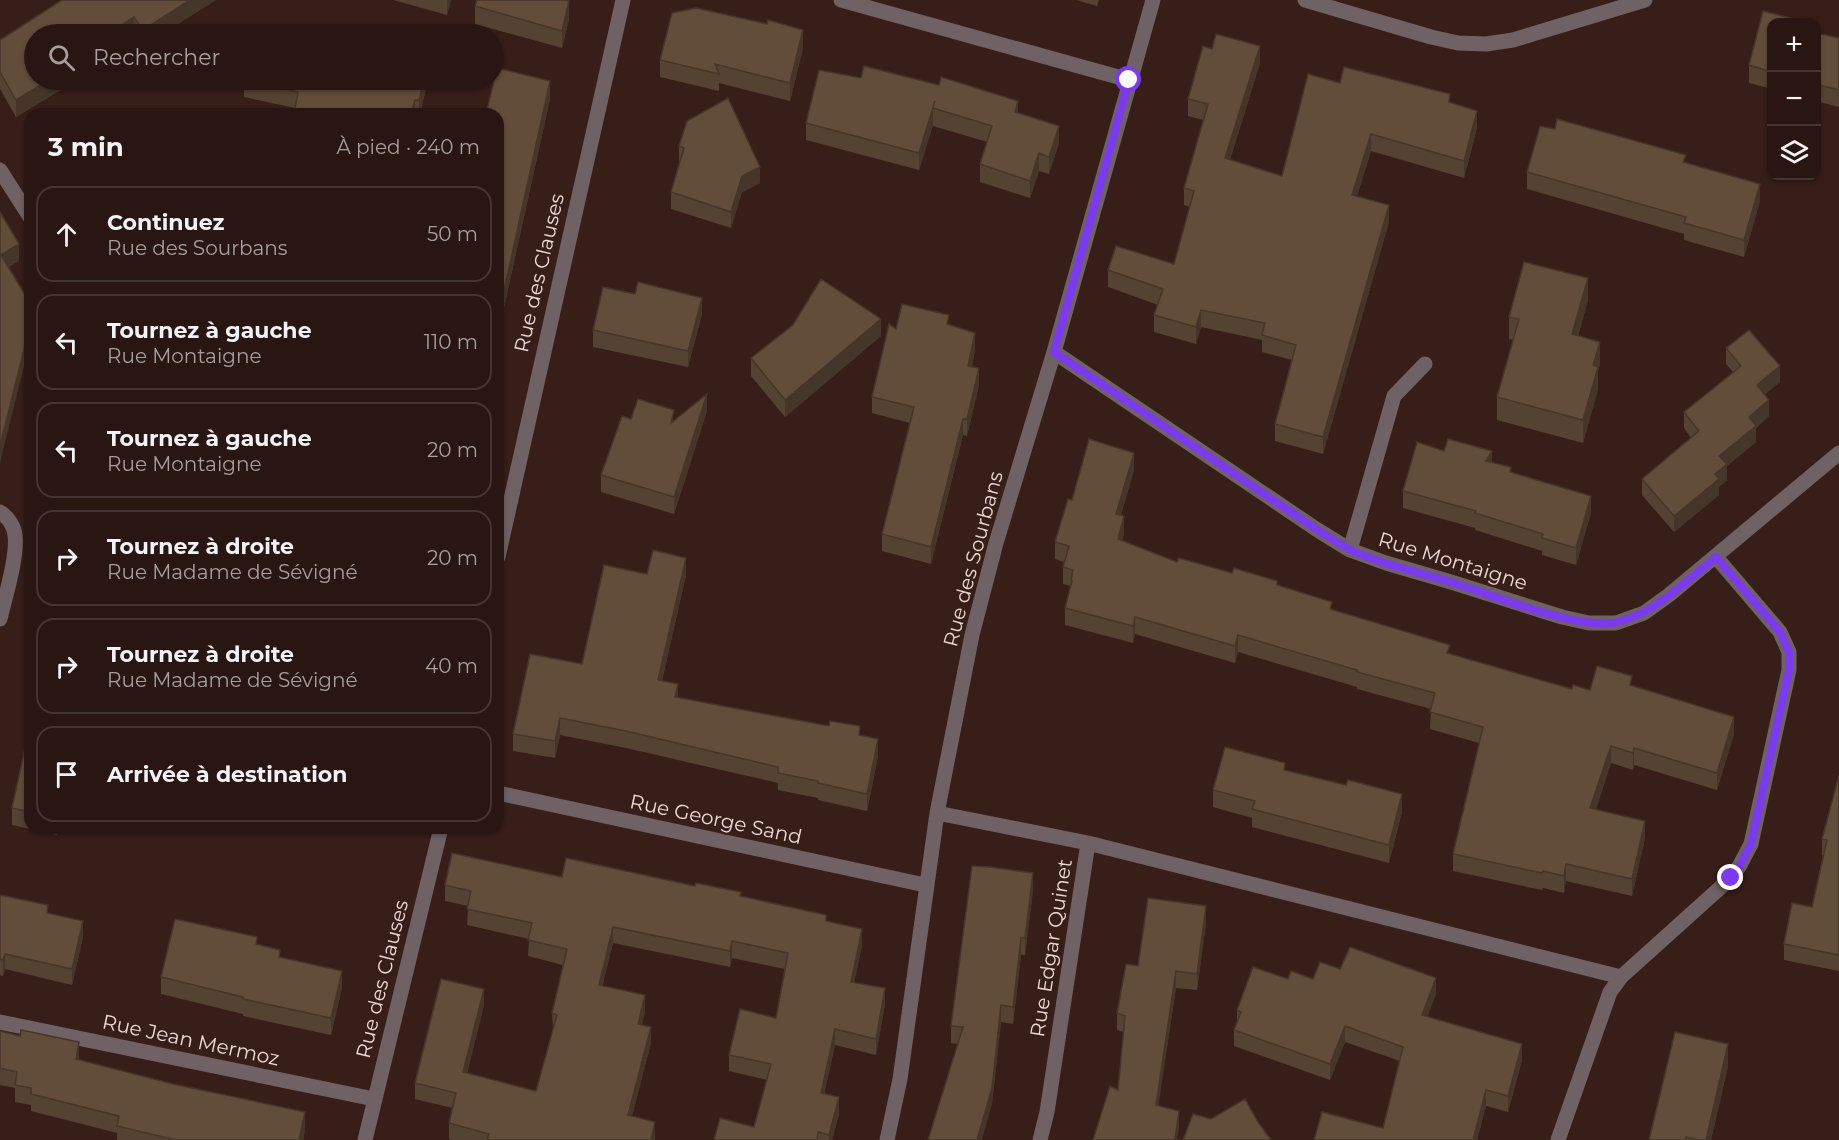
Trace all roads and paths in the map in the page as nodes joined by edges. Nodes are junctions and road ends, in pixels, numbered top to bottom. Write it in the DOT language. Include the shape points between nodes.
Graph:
graph roads {
  1 [pos="623,0"];
  2 [pos="841,0"];
  3 [pos="1153,0"];
  4 [pos="1305,0"];
  5 [pos="1645,0"];
  6 [pos="1129,80"];
  7 [pos="0,170"];
  8 [pos="24,208"];
  9 [pos="1054,352"];
  10 [pos="1425,364"];
  11 [pos="1839,453"];
  12 [pos="504,501"];
  13 [pos="0,512"];
  14 [pos="1350,550"];
  15 [pos="1716,557"];
  16 [pos="0,619"];
  17 [pos="504,794"];
  18 [pos="937,813"];
  19 [pos="440,834"];
  20 [pos="1088,843"];
  21 [pos="925,885"];
  22 [pos="1621,977"];
  23 [pos="0,1022"];
  24 [pos="374,1099"];
  25 [pos="365,1140"];
  26 [pos="887,1140"];
  27 [pos="1040,1140"];
  28 [pos="1558,1140"];
  1 -- 12 [label="street, Rue des Clauses"];
  2 -- 6 [label="street"];
  3 -- 6 [label="street, Rue des Sourbans"];
  4 -- 5 [label="street" via="1431,37 1486,44 1513,40"];
  6 -- 9 [label="street, Rue des Sourbans"];
  7 -- 8 [label="street"];
  9 -- 14 [label="street, Rue Montaigne"];
  9 -- 18 [label="street, Rue des Sourbans" via="972,635"];
  10 -- 14 [label="street" via="1394,396"];
  11 -- 15 [label="street, Rue Montaigne"];
  13 -- 16 [label="street" via="15,532 16,546"];
  14 -- 15 [label="street, Rue Montaigne" via="1589,623 1616,623 1644,613"];
  15 -- 22 [label="street" via="1780,632 1789,652 1789,670 1771,758 1751,844 1740,865 1731,878"];
  17 -- 21 [label="street, Rue George Sand"];
  18 -- 20 [label="street, Rue Edgar Quinet"];
  18 -- 21 [label="street, Rue des Sourbans"];
  19 -- 24 [label="street, Rue des Clauses"];
  20 -- 22 [label="street"];
  20 -- 27 [label="street, Rue Edgar Quinet"];
  21 -- 26 [label="street, Rue des Sourbans" via="900,1079"];
  22 -- 28 [label="street" via="1610,992"];
  23 -- 24 [label="street, Rue Jean Mermoz"];
  24 -- 25 [label="street, Rue des Clauses"];
}
